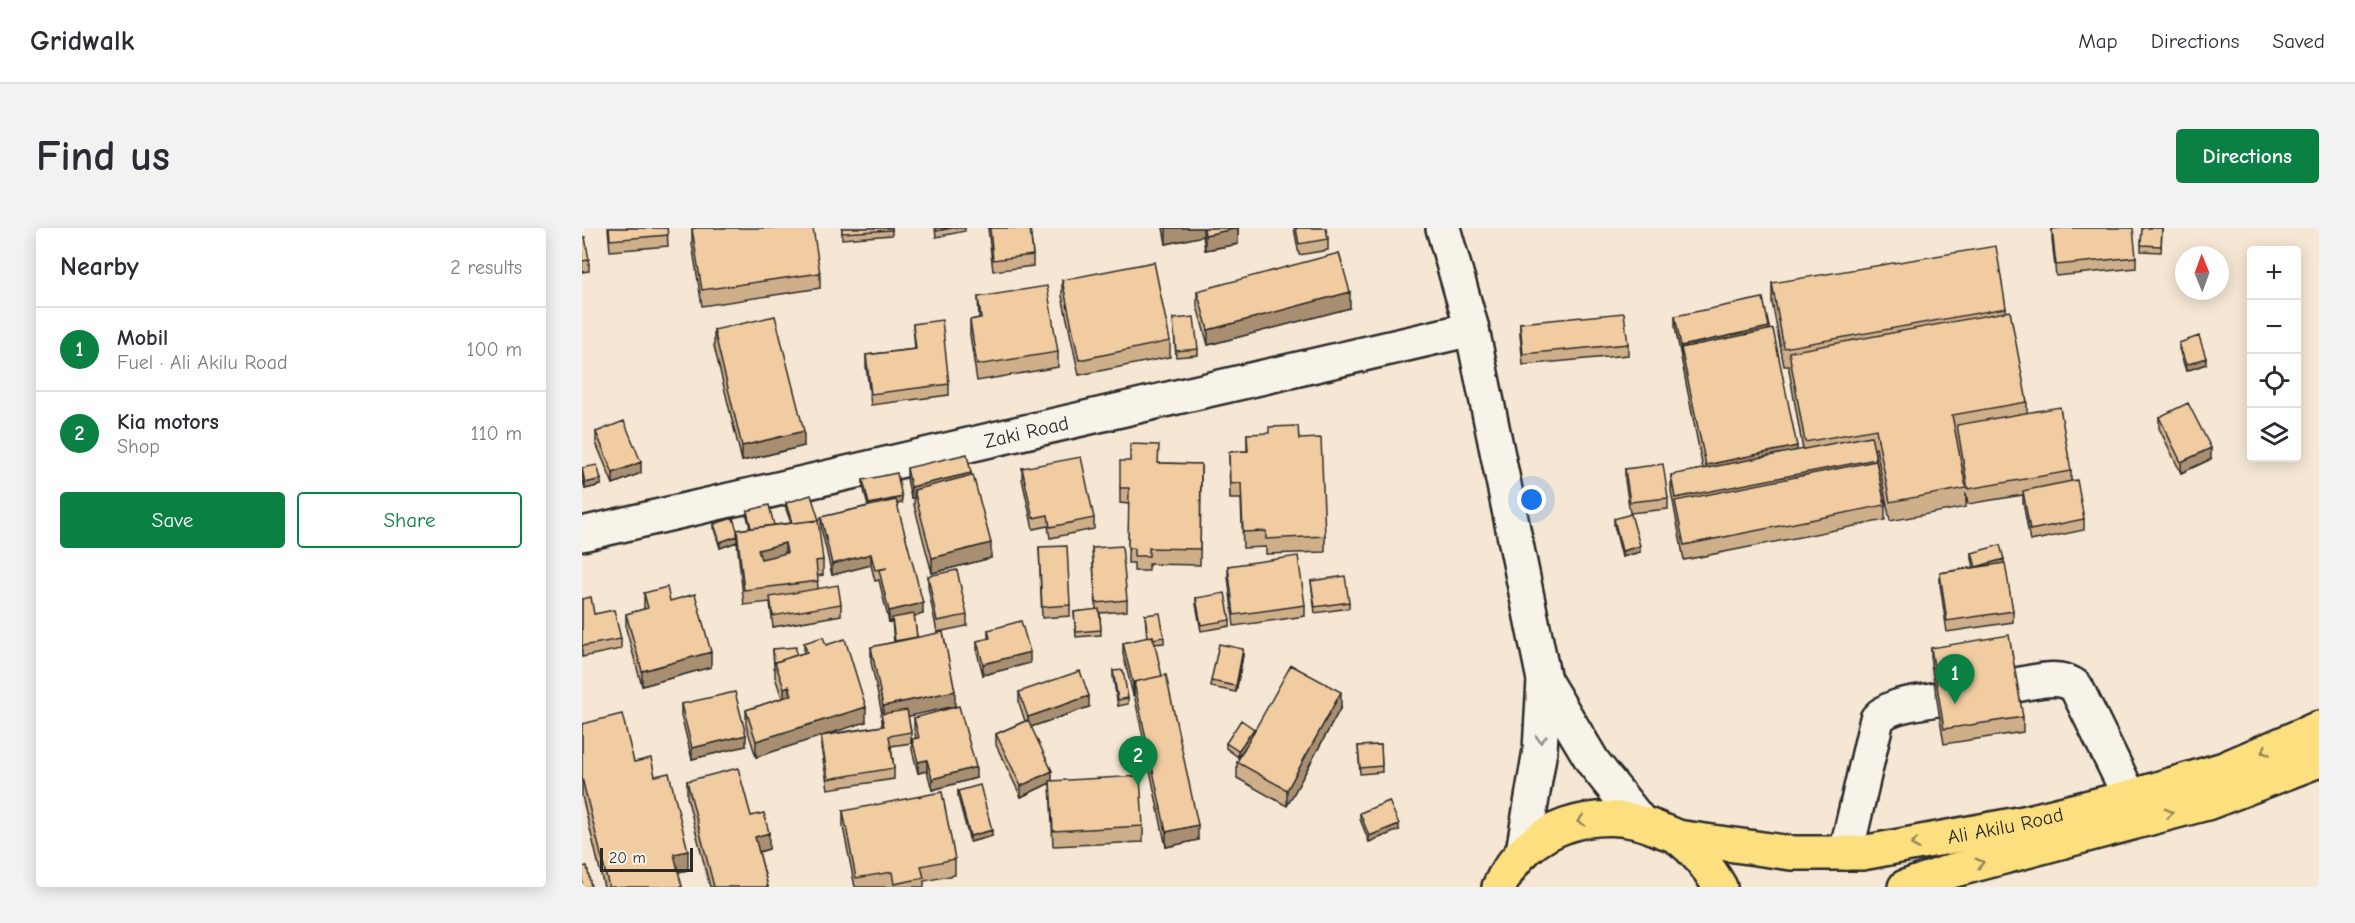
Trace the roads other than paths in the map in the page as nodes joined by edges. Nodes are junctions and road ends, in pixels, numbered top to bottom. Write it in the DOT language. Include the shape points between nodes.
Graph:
graph roads {
  1 [pos="1443,228"];
  2 [pos="1472,329"];
  3 [pos="582,534"];
  4 [pos="1544,680"];
  5 [pos="2015,686"];
  6 [pos="1936,699"];
  7 [pos="2319,728"];
  8 [pos="2319,760"];
  9 [pos="2130,797"];
  10 [pos="1639,820"];
  11 [pos="1677,837"];
  12 [pos="1846,853"];
  13 [pos="1503,875"];
  14 [pos="1720,887"];
  15 [pos="1905,887"];
  1 -- 2 [label="street"];
  2 -- 3 [label="street, Zaki Road"];
  2 -- 4 [label="street"];
  4 -- 10 [label="street" via="1593,762"];
  4 -- 13 [label="street, one-way" via="1540,750"];
  5 -- 9 [label="street" via="2058,679 2076,687"];
  6 -- 12 [label="street" via="1891,709 1877,718"];
  7 -- 9 [label="main road, Ali Akilu Road, one-way" via="2224,769"];
  15 -- 8 [label="main road, Ali Akilu Road, one-way" via="1951,871 2207,803"];
  9 -- 12 [label="main road, Ali Akilu Road, one-way" via="1949,838"];
  10 -- 11 [label="main road"];
  10 -- 13 [label="main road, one-way" via="1608,817 1576,821 1548,833"];
  11 -- 12 [label="main road, Ali Akilu Road" via="1791,853"];
  11 -- 14 [label="main road" via="1707,864"];
}
